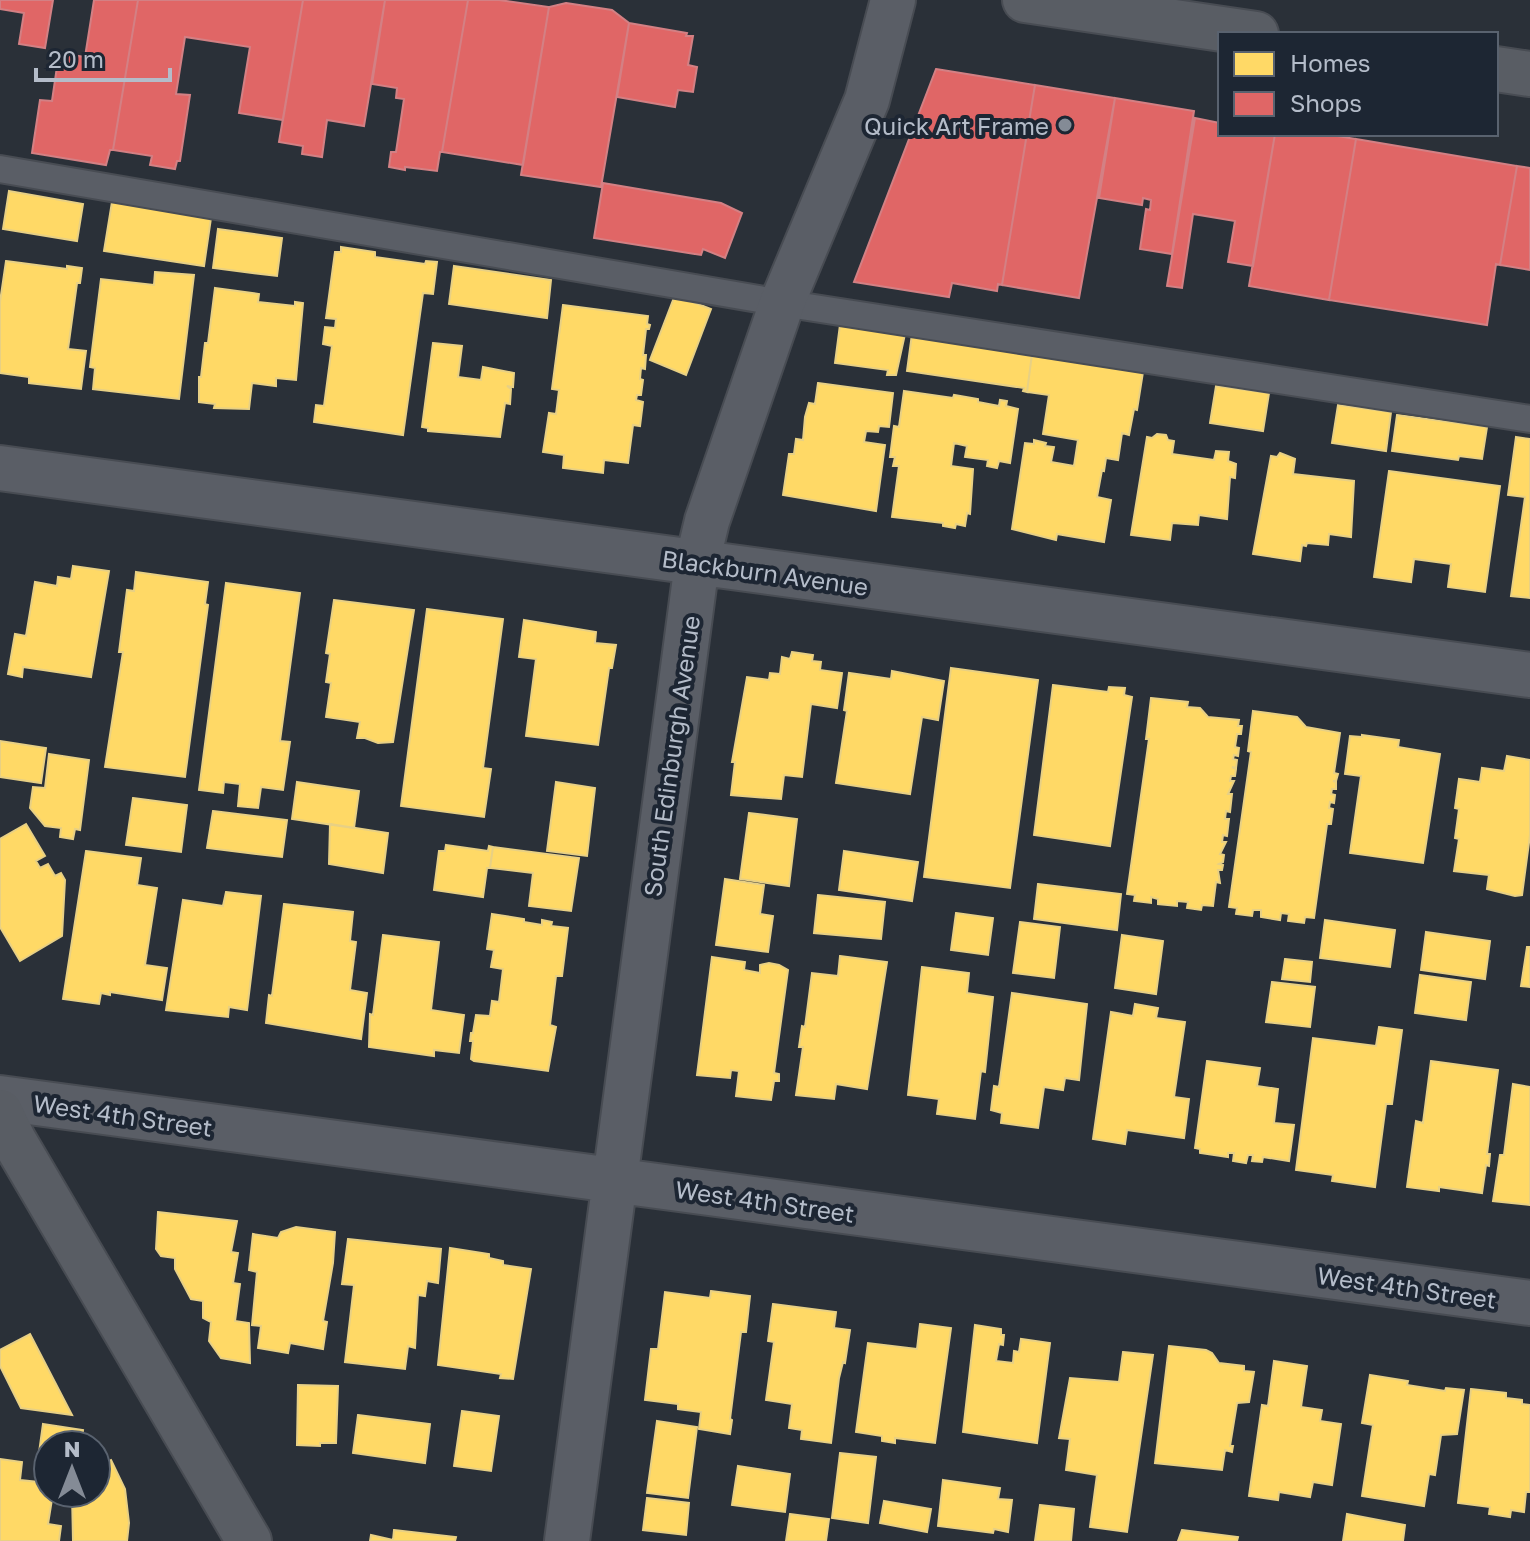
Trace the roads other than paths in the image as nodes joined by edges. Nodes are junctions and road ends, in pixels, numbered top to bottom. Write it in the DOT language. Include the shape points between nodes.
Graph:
graph roads {
  1 [pos="893,0"];
  2 [pos="1025,0"];
  3 [pos="1242,32"];
  4 [pos="1498,69"];
  5 [pos="1530,74"];
  6 [pos="0,169"];
  7 [pos="782,303"];
  8 [pos="1530,419"];
  9 [pos="0,468"];
  10 [pos="697,563"];
  11 [pos="1530,675"];
  12 [pos="0,1098"];
  13 [pos="0,1112"];
  14 [pos="614,1181"];
  15 [pos="1530,1303"];
  16 [pos="249,1541"];
  17 [pos="567,1541"];
  1 -- 7 [label="street, South Edinburgh Avenue" via="867,100"];
  2 -- 3 [label="street"];
  4 -- 5 [label="street"];
  6 -- 7 [label="lane"];
  7 -- 8 [label="lane"];
  7 -- 10 [label="street, South Edinburgh Avenue"];
  9 -- 10 [label="street, Blackburn Avenue"];
  10 -- 11 [label="street, Blackburn Avenue"];
  10 -- 14 [label="street, South Edinburgh Avenue"];
  12 -- 14 [label="street, West 4th Street"];
  13 -- 16 [label="street"];
  14 -- 15 [label="street, West 4th Street"];
  14 -- 17 [label="street, South Edinburgh Avenue"];
}
